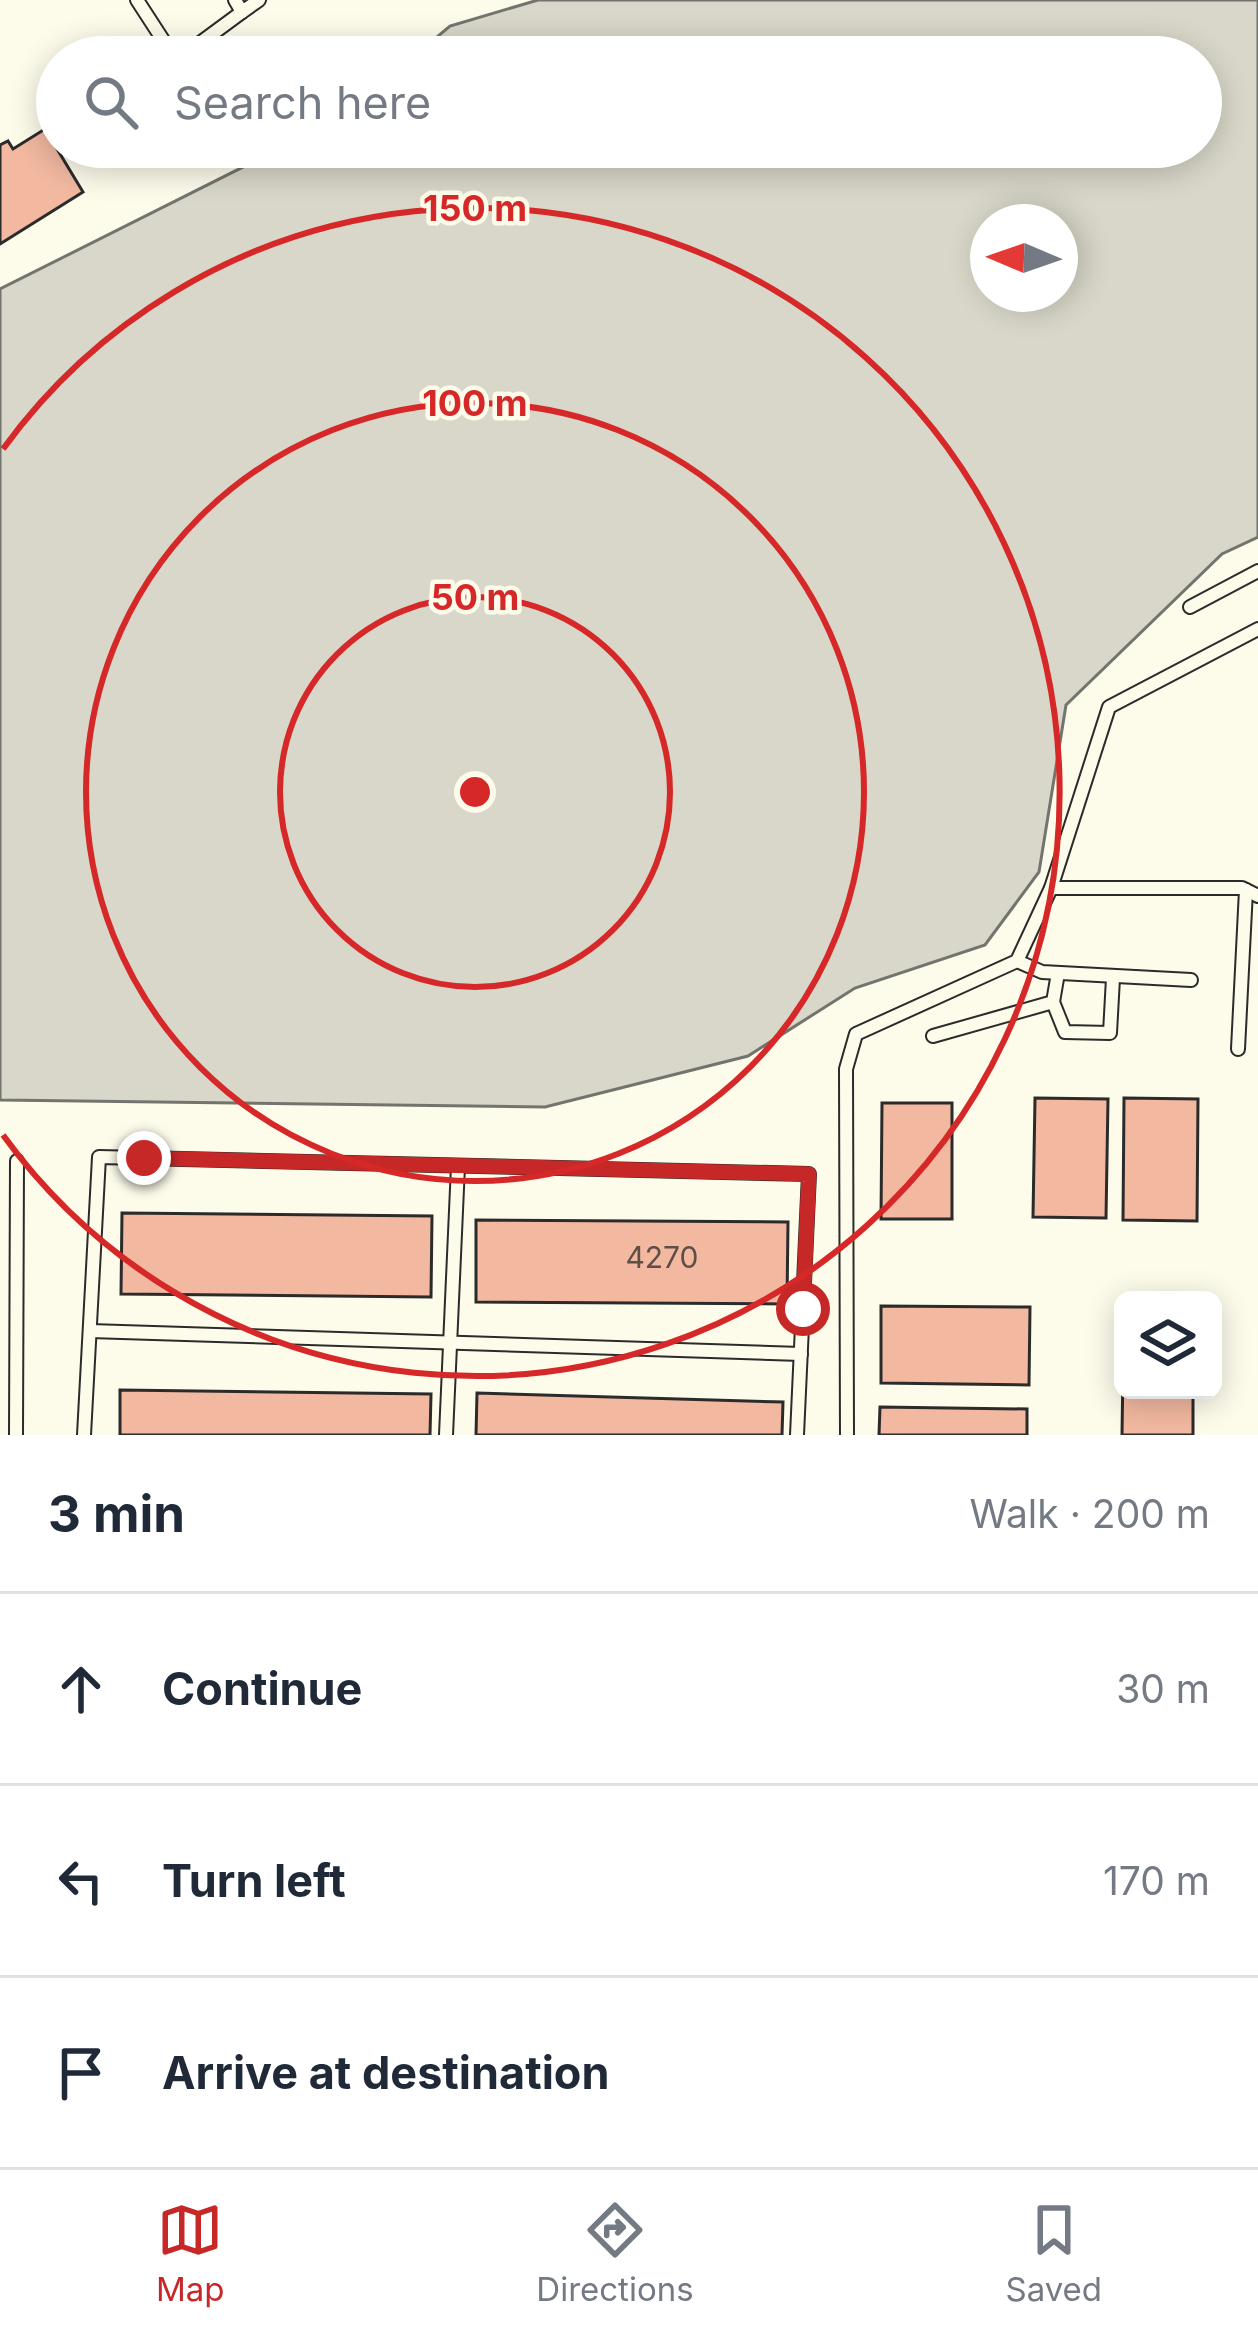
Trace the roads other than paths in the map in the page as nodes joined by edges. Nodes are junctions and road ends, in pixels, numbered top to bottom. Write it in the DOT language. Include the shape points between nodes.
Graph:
graph roads {
  1 [pos="136,0"];
  2 [pos="259,0"];
  3 [pos="238,6"];
  4 [pos="163,36"];
  5 [pos="203,36"];
  6 [pos="1258,571"];
  7 [pos="1190,608"];
  8 [pos="1258,629"];
  9 [pos="1051,888"];
  10 [pos="1252,893"];
  11 [pos="1017,962"];
  12 [pos="1058,973"];
  13 [pos="1114,978"];
  14 [pos="1191,980"];
  15 [pos="1053,1002"];
  16 [pos="933,1036"];
  17 [pos="1238,1048"];
  18 [pos="17,1161"];
  19 [pos="458,1166"];
  20 [pos="90,1331"];
  21 [pos="451,1343"];
  22 [pos="801,1354"];
  23 [pos="16,1435"];
  24 [pos="84,1435"];
  25 [pos="446,1435"];
  26 [pos="797,1435"];
  27 [pos="847,1435"];
  1 -- 4 [label="lane"];
  2 -- 3 [label="lane"];
  3 -- 5 [label="lane"];
  6 -- 7 [label="lane"];
  8 -- 9 [label="lane" via="1109,706"];
  9 -- 10 [label="lane"];
  9 -- 11 [label="lane"];
  10 -- 17 [label="lane"];
  11 -- 12 [label="lane"];
  11 -- 27 [label="lane" via="856,1034 846,1070"];
  12 -- 13 [label="lane"];
  12 -- 15 [label="lane"];
  13 -- 14 [label="lane"];
  13 -- 15 [label="lane" via="1110,1033 1065,1032"];
  15 -- 16 [label="lane"];
  18 -- 23 [label="lane"];
  19 -- 20 [label="lane" via="99,1157"];
  19 -- 21 [label="lane"];
  19 -- 22 [label="lane" via="809,1174"];
  20 -- 21 [label="lane"];
  20 -- 24 [label="lane"];
  21 -- 22 [label="lane"];
  21 -- 25 [label="lane"];
  22 -- 26 [label="lane"];
}
